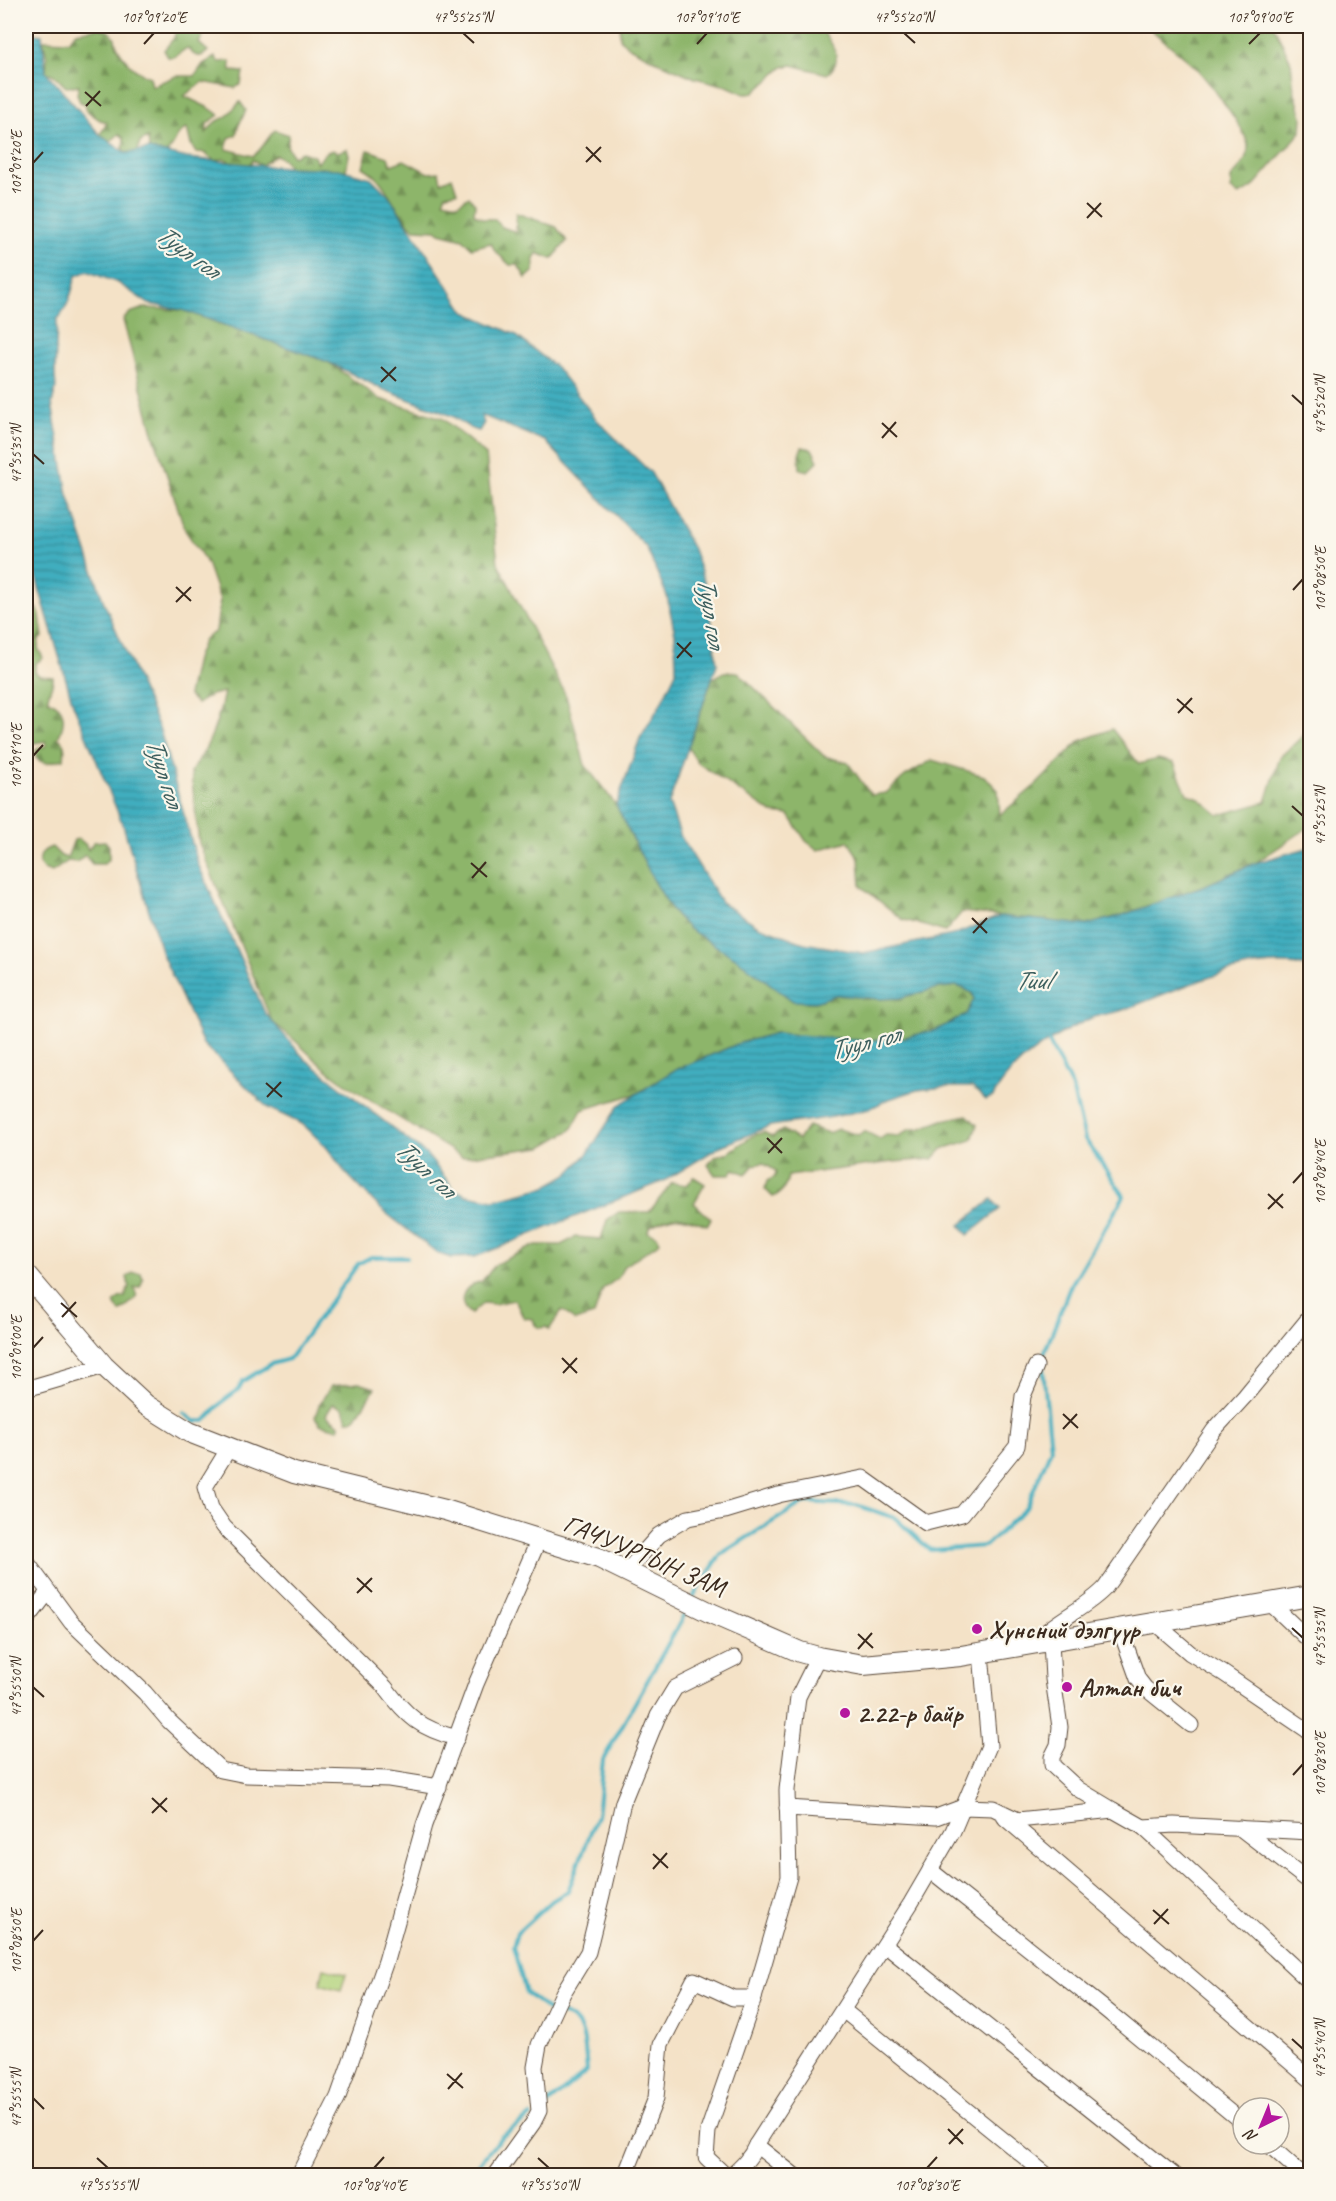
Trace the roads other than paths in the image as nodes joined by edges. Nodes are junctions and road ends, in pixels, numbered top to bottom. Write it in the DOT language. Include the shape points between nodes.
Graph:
graph roads {
  1 [pos="26,1274"];
  2 [pos="1311,1317"];
  3 [pos="104,1366"];
  4 [pos="1036,1366"];
  5 [pos="26,1389"];
  6 [pos="230,1448"];
  7 [pos="539,1539"];
  8 [pos="26,1561"];
  9 [pos="626,1572"];
  10 [pos="48,1592"];
  11 [pos="1311,1596"];
  12 [pos="1270,1603"];
  13 [pos="26,1621"];
  14 [pos="1155,1623"];
  15 [pos="1120,1629"];
  16 [pos="1311,1641"];
  17 [pos="1043,1642"];
  18 [pos="981,1653"];
  19 [pos="818,1657"];
  20 [pos="735,1658"];
  21 [pos="1191,1725"];
  22 [pos="1311,1732"];
  23 [pos="457,1738"];
  24 [pos="439,1787"];
  25 [pos="963,1807"];
  26 [pos="787,1808"];
  27 [pos="993,1808"];
  28 [pos="1113,1810"];
  29 [pos="1143,1827"];
  30 [pos="1240,1828"];
  31 [pos="1311,1832"];
  32 [pos="930,1870"];
  33 [pos="1311,1882"];
  34 [pos="885,1945"];
  35 [pos="1311,1982"];
  36 [pos="754,1998"];
  37 [pos="843,2010"];
  38 [pos="1311,2079"];
  39 [pos="1231,2113"];
  40 [pos="756,2145"];
  41 [pos="1282,2156"];
  42 [pos="298,2175"];
  43 [pos="495,2175"];
  44 [pos="625,2175"];
  45 [pos="729,2175"];
  46 [pos="795,2175"];
  47 [pos="1048,2175"];
  48 [pos="1174,2175"];
  49 [pos="1304,2175"];
  1 -- 3 [label="main road, ГАЧУУРТЫН ЗАМ"];
  2 -- 17 [label="street" via="1214,1430 1105,1588 1093,1601 1056,1624"];
  3 -- 5 [label="street"];
  3 -- 6 [label="main road, ГАЧУУРТЫН ЗАМ" via="146,1405 189,1432"];
  4 -- 9 [label="street" via="1023,1396 1017,1446 962,1514 926,1523 863,1478 688,1518 658,1534"];
  6 -- 7 [label="main road, ГАЧУУРТЫН ЗАМ" via="294,1473 445,1510"];
  6 -- 23 [label="street" via="205,1487 211,1508 224,1527 385,1687 405,1713 422,1726"];
  7 -- 9 [label="main road, ГАЧУУРТЫН ЗАМ" via="599,1558"];
  7 -- 23 [label="street"];
  8 -- 10 [label="street"];
  9 -- 19 [label="main road, ГАЧУУРТЫН ЗАМ" via="713,1614"];
  10 -- 13 [label="street"];
  10 -- 24 [label="street" via="71,1622 221,1770 246,1775 389,1779"];
  11 -- 12 [label="main road, ГАЧУУРТЫН ЗАМ"];
  12 -- 14 [label="main road, ГАЧУУРТЫН ЗАМ"];
  12 -- 16 [label="street"];
  14 -- 15 [label="main road, ГАЧУУРТЫН ЗАМ"];
  14 -- 22 [label="street" via="1190,1653"];
  15 -- 17 [label="main road, ГАЧУУРТЫН ЗАМ"];
  15 -- 21 [label="street" via="1138,1679"];
  17 -- 18 [label="main road, ГАЧУУРТЫН ЗАМ"];
  17 -- 28 [label="street" via="1059,1727 1052,1765 1078,1789"];
  18 -- 19 [label="main road, ГАЧУУРТЫН ЗАМ" via="863,1665"];
  18 -- 25 [label="street" via="988,1746"];
  19 -- 26 [label="street" via="798,1697"];
  20 -- 43 [label="street" via="675,1688 658,1716 622,1802 588,1952 538,2045 538,2110 533,2123"];
  23 -- 24 [label="street"];
  24 -- 42 [label="street" via="424,1825 386,1961 338,2097"];
  25 -- 26 [label="street" via="936,1817"];
  25 -- 27 [label="street"];
  25 -- 32 [label="street"];
  26 -- 36 [label="street" via="789,1877"];
  27 -- 28 [label="street" via="1018,1820"];
  27 -- 38 [label="street"];
  28 -- 29 [label="street"];
  29 -- 30 [label="street"];
  29 -- 35 [label="street"];
  30 -- 31 [label="street"];
  30 -- 33 [label="street"];
  32 -- 34 [label="street"];
  32 -- 39 [label="street"];
  34 -- 37 [label="street"];
  34 -- 48 [label="street"];
  36 -- 44 [label="street" via="733,1998 694,1980 661,2044 656,2098"];
  36 -- 45 [label="street" via="708,2131 706,2157"];
  37 -- 40 [label="street"];
  37 -- 47 [label="street"];
  40 -- 45 [label="street" via="743,2166"];
  40 -- 46 [label="street"];
  41 -- 49 [label="street"];
}
